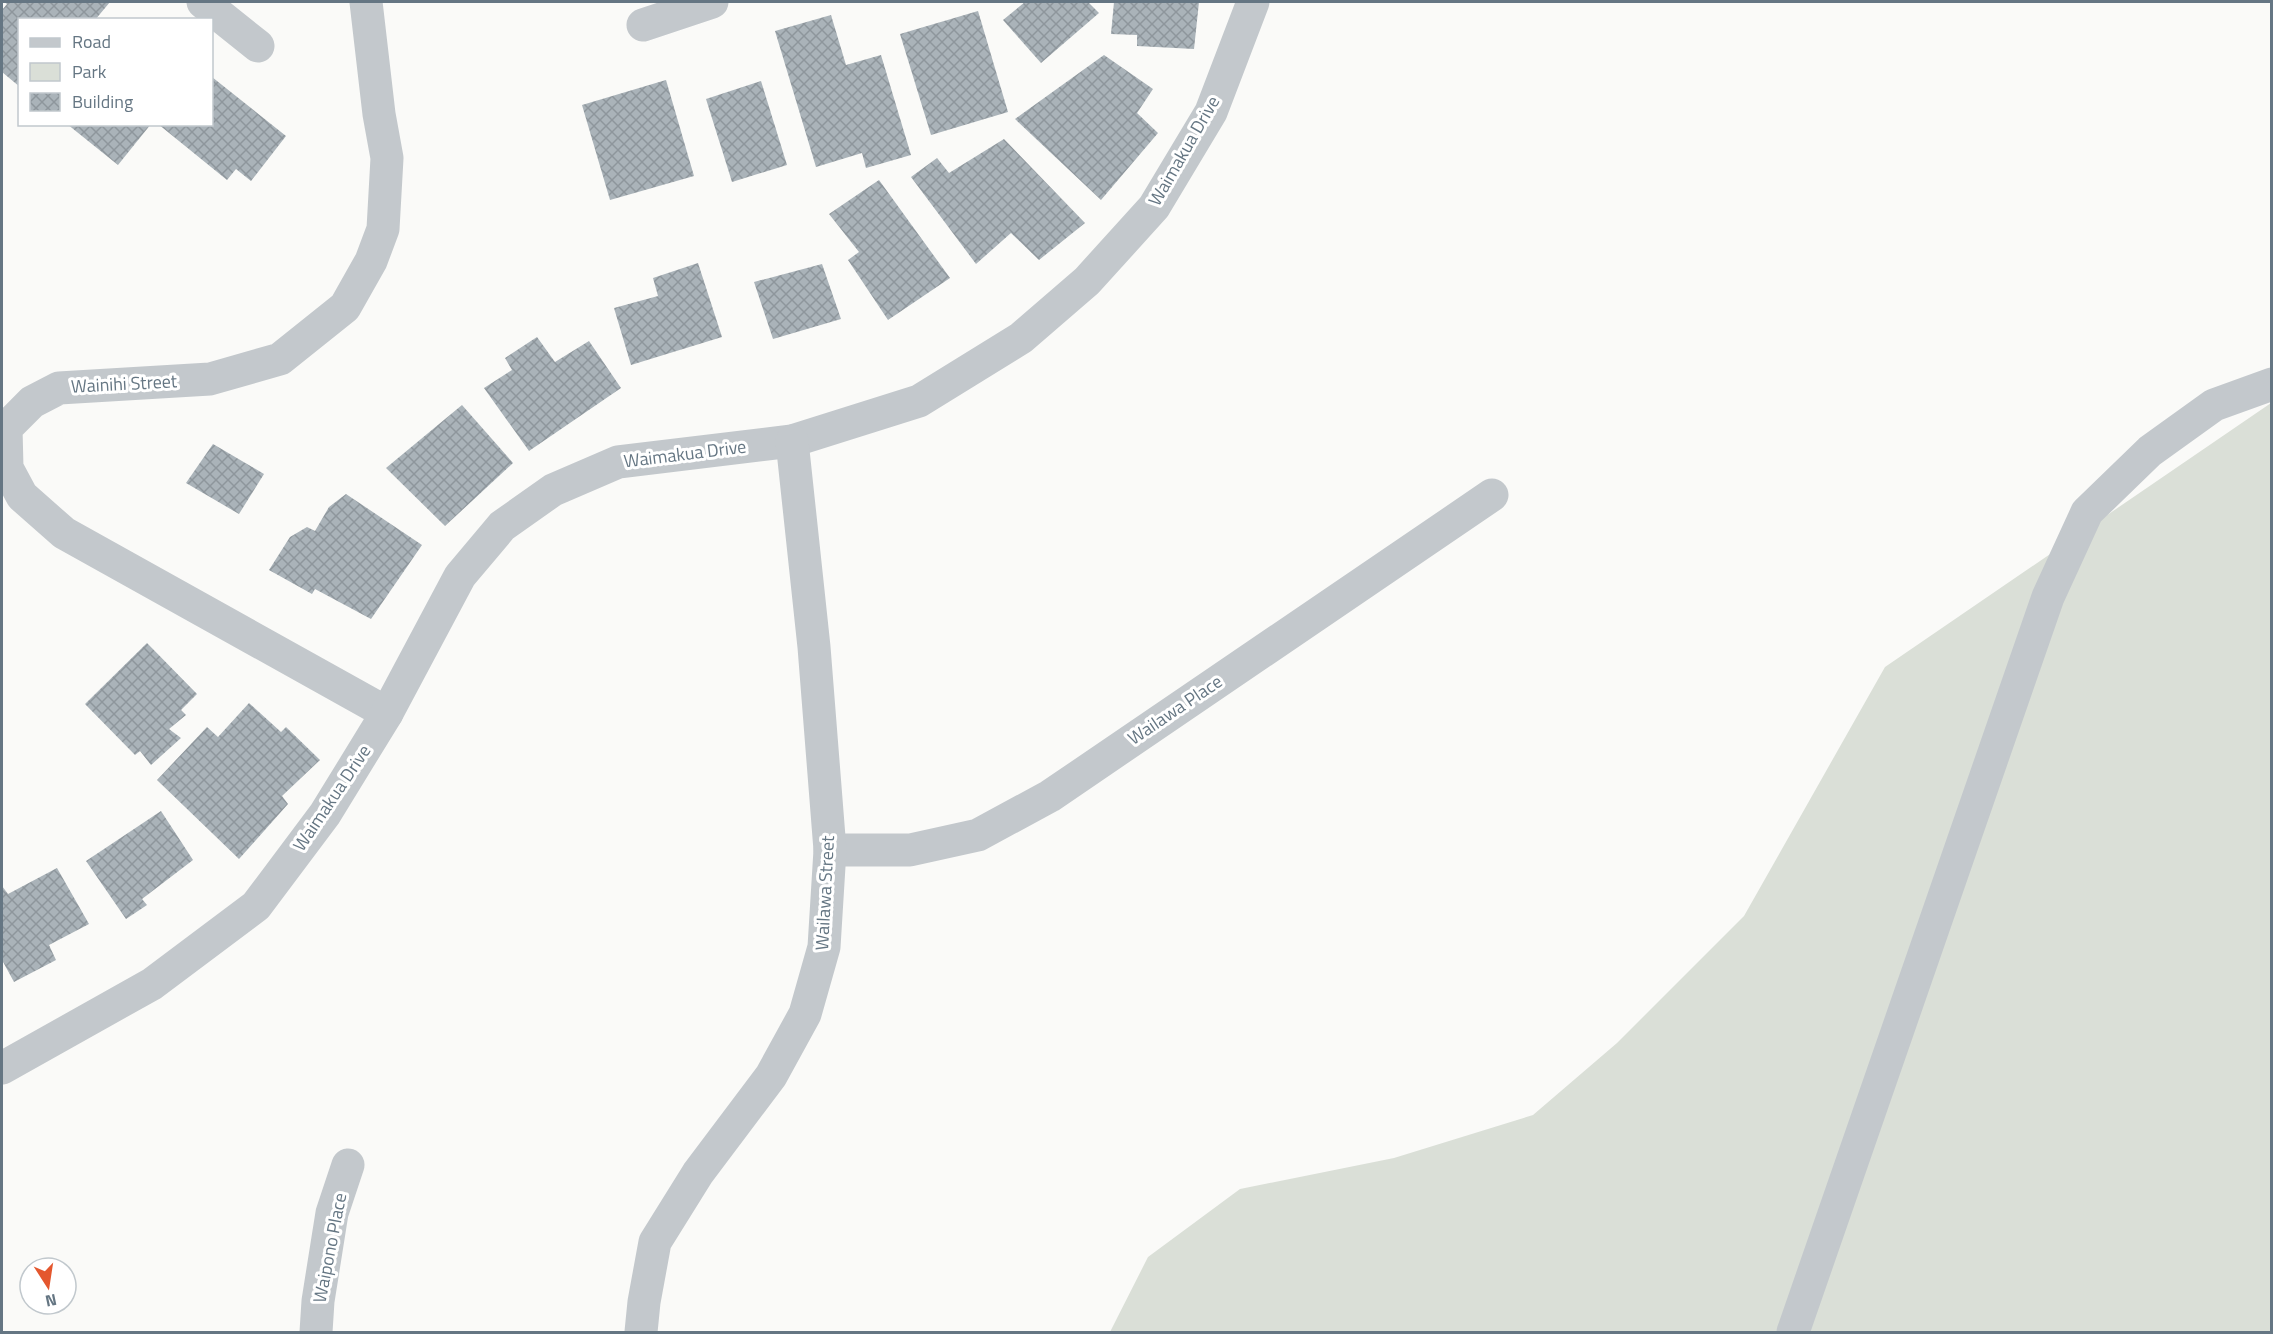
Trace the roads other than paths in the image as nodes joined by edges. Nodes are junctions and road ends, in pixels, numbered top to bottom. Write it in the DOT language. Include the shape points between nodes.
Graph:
graph roads {
  1 [pos="203,2"];
  2 [pos="366,2"];
  3 [pos="711,2"];
  4 [pos="1252,2"];
  5 [pos="643,25"];
  6 [pos="258,46"];
  7 [pos="2271,384"];
  8 [pos="792,441"];
  9 [pos="1492,495"];
  10 [pos="387,712"];
  11 [pos="830,850"];
  12 [pos="2,1068"];
  13 [pos="348,1165"];
  14 [pos="316,1332"];
  15 [pos="641,1332"];
  16 [pos="1793,1332"];
  1 -- 6 [label="street"];
  2 -- 10 [label="street, Wainihi Street" via="387,158 383,229 371,261 345,307 280,359 210,379 59,388 32,402 6,428 6,438 7,468 22,496 64,533"];
  3 -- 5 [label="street"];
  4 -- 8 [label="street, Waimakua Drive" via="1211,112 1154,207 1087,281 1021,338 919,401"];
  7 -- 16 [label="street" via="2214,405 2150,451 2087,512 2048,597"];
  8 -- 10 [label="street, Waimakua Drive" via="618,462 553,490 502,526 460,576"];
  8 -- 11 [label="street, Wailawa Street"];
  9 -- 11 [label="street, Wailawa Place" via="1050,796 978,835 910,850"];
  10 -- 12 [label="street, Waimakua Drive" via="325,814 256,906 152,984"];
  11 -- 15 [label="street, Wailawa Street" via="824,947 805,1014 771,1076 698,1173 654,1242"];
  13 -- 14 [label="street, Waipono Place" via="332,1213"];
}
